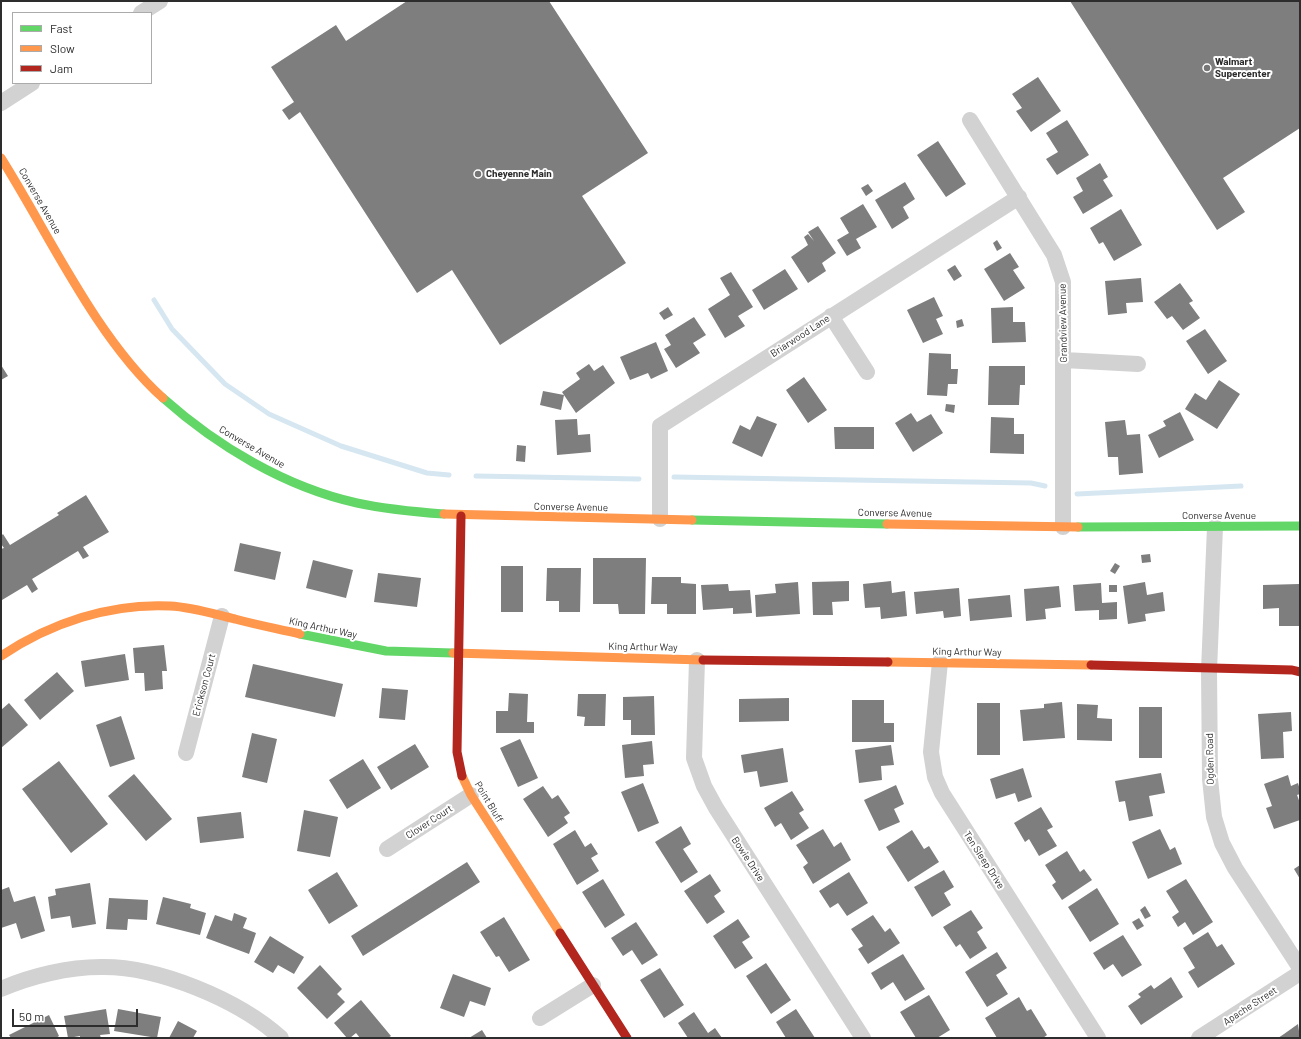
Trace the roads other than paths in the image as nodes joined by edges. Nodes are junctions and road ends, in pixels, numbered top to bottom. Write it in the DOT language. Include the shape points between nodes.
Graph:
graph roads {
  1 [pos="160,1"];
  2 [pos="143,12"];
  3 [pos="30,84"];
  4 [pos="1,103"];
  5 [pos="970,120"];
  6 [pos="1,158"];
  7 [pos="1019,197"];
  8 [pos="831,316"];
  9 [pos="1064,360"];
  10 [pos="1138,364"];
  11 [pos="867,372"];
  12 [pos="460,516"];
  13 [pos="660,519"];
  14 [pos="1300,526"];
  15 [pos="1063,527"];
  16 [pos="1215,527"];
  17 [pos="222,616"];
  18 [pos="457,654"];
  19 [pos="1,656"];
  20 [pos="697,660"];
  21 [pos="940,662"];
  22 [pos="1209,670"];
  23 [pos="1300,672"];
  24 [pos="186,753"];
  25 [pos="471,795"];
  26 [pos="387,849"];
  27 [pos="1300,968"];
  28 [pos="1300,973"];
  29 [pos="593,984"];
  30 [pos="1,989"];
  31 [pos="540,1018"];
  32 [pos="281,1038"];
  33 [pos="627,1038"];
  34 [pos="863,1038"];
  35 [pos="1098,1038"];
  36 [pos="1199,1038"];
  1 -- 2 [label="street"];
  3 -- 4 [label="street"];
  5 -- 7 [label="street, Grandview Avenue"];
  6 -- 12 [label="street, Converse Avenue" via="56,252 138,373 168,402 209,435 254,463 295,484 342,499 395,510"];
  7 -- 8 [label="street, Briarwood Lane"];
  7 -- 9 [label="street, Grandview Avenue" via="1054,255 1063,282"];
  8 -- 11 [label="street"];
  8 -- 13 [label="street, Briarwood Lane" via="660,426"];
  9 -- 10 [label="street"];
  9 -- 15 [label="street, Grandview Avenue"];
  12 -- 13 [label="street, Converse Avenue"];
  12 -- 18 [label="street, Point Bluff"];
  13 -- 15 [label="street, Converse Avenue"];
  14 -- 16 [label="street, Converse Avenue"];
  15 -- 16 [label="street, Converse Avenue"];
  16 -- 22 [label="street, Ogden Road"];
  17 -- 18 [label="street, King Arthur Way" via="347,645 386,651"];
  17 -- 19 [label="street, King Arthur Way" via="170,606 137,607 102,613 68,622 36,635"];
  17 -- 24 [label="street, Erickson Court"];
  18 -- 20 [label="street, King Arthur Way"];
  18 -- 25 [label="street, Point Bluff" via="457,752 461,773"];
  20 -- 21 [label="street, King Arthur Way"];
  20 -- 34 [label="street, Bowie Drive" via="694,758 704,786"];
  21 -- 22 [label="street, King Arthur Way"];
  21 -- 35 [label="street, Ten Sleep Drive" via="931,752 942,793"];
  22 -- 23 [label="street, King Arthur Way"];
  22 -- 27 [label="street, Ogden Road" via="1210,779 1214,817 1222,843 1235,868"];
  25 -- 26 [label="street, Clover Court"];
  25 -- 29 [label="street, Point Bluff"];
  28 -- 36 [label="street, Apache Street"];
  29 -- 31 [label="street"];
  29 -- 33 [label="street, Point Bluff"];
  30 -- 32 [label="street" via="63,971 101,966 149,972 190,984 235,1005"];
}
